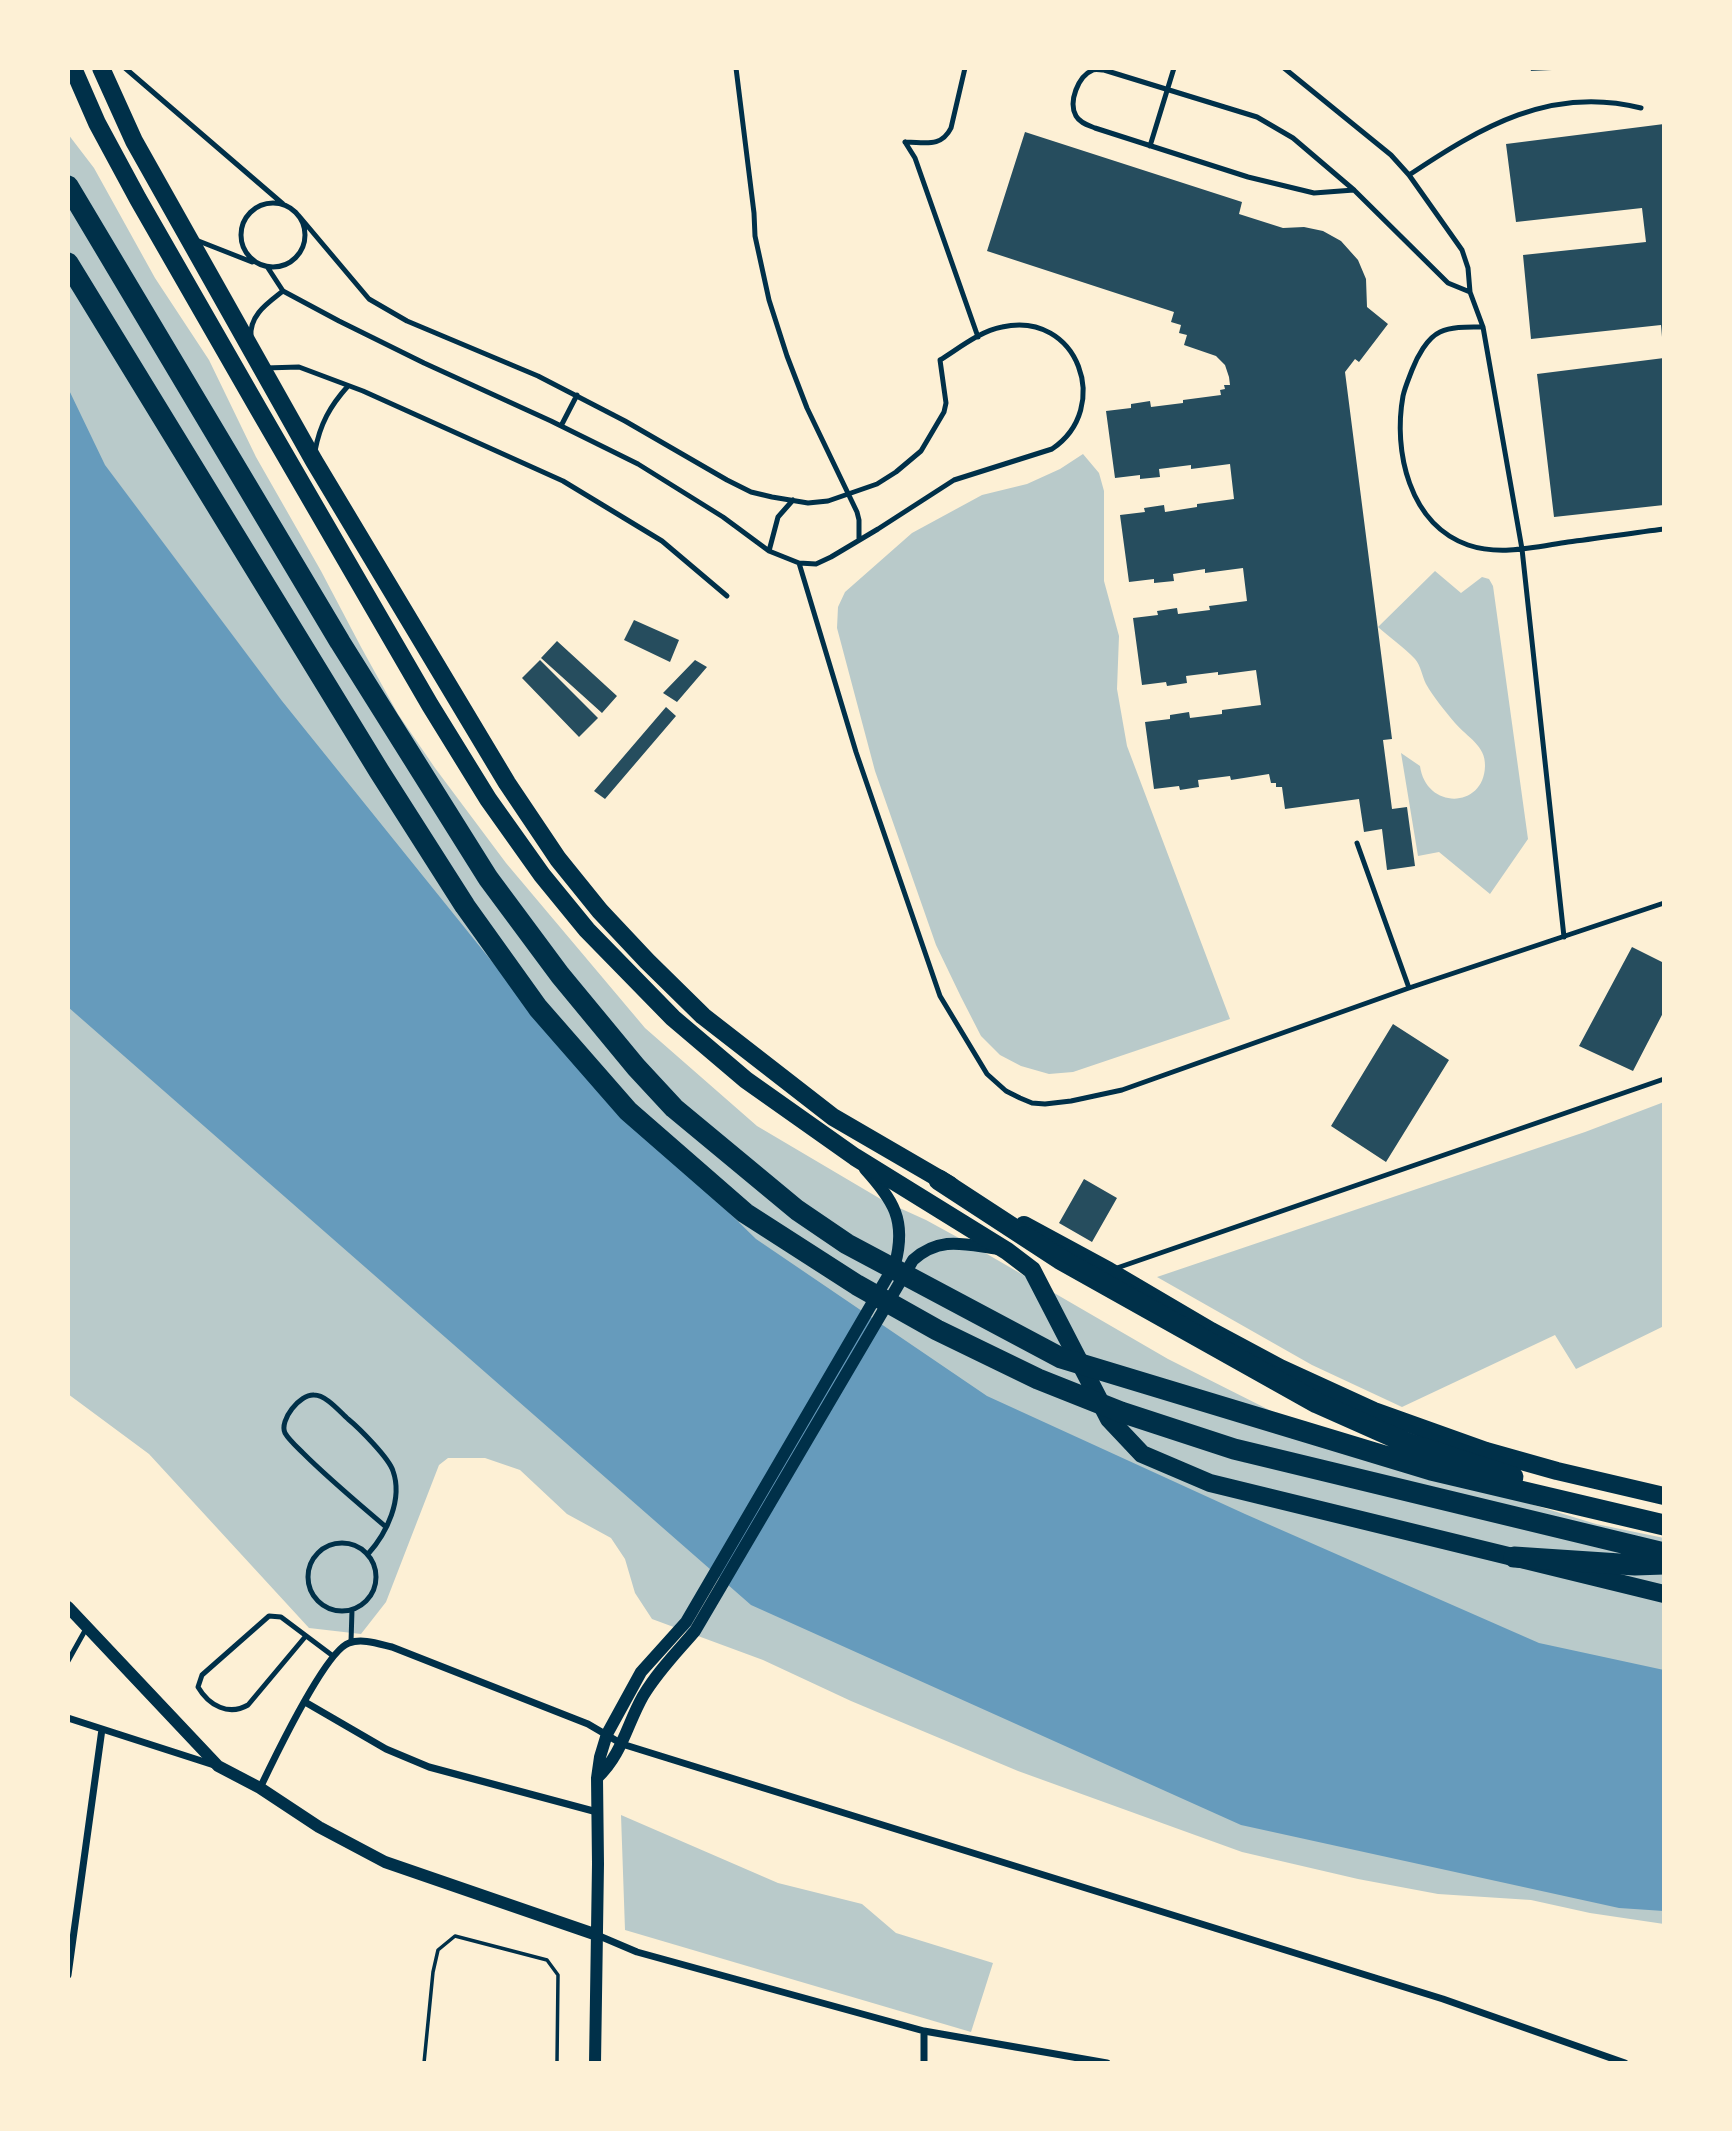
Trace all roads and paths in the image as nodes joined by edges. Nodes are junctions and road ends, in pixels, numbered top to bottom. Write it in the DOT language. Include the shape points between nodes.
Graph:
graph roads {
  1 [pos="73,68"];
  2 [pos="101,68"];
  3 [pos="125,68"];
  4 [pos="736,68"];
  5 [pos="965,68"];
  6 [pos="1174,68"];
  7 [pos="1284,68"];
  8 [pos="1168,88"];
  9 [pos="1641,108"];
  10 [pos="1150,146"];
  11 [pos="1409,175"];
  12 [pos="68,186"];
  13 [pos="1354,190"];
  14 [pos="283,204"];
  15 [pos="299,216"];
  16 [pos="186,236"];
  17 [pos="68,263"];
  18 [pos="256,264"];
  19 [pos="268,268"];
  20 [pos="283,291"];
  21 [pos="1470,292"];
  22 [pos="1483,327"];
  23 [pos="978,337"];
  24 [pos="257,361"];
  25 [pos="348,386"];
  26 [pos="576,396"];
  27 [pos="561,426"];
  28 [pos="314,461"];
  29 [pos="849,494"];
  30 [pos="793,500"];
  31 [pos="1664,529"];
  32 [pos="859,540"];
  33 [pos="1522,549"];
  34 [pos="769,551"];
  35 [pos="799,563"];
  36 [pos="727,596"];
  37 [pos="1357,843"];
  38 [pos="1664,902"];
  39 [pos="1564,937"];
  40 [pos="1409,988"];
  41 [pos="1664,1079"];
  42 [pos="855,1157"];
  43 [pos="939,1180"];
  44 [pos="1007,1251"];
  45 [pos="900,1267"];
  46 [pos="1109,1271"];
  47 [pos="1664,1496"];
  48 [pos="1658,1523"];
  49 [pos="386,1527"];
  50 [pos="1664,1553"];
  51 [pos="368,1554"];
  52 [pos="1514,1556"];
  53 [pos="1664,1564"];
  54 [pos="1664,1594"];
  55 [pos="68,1607"];
  56 [pos="352,1609"];
  57 [pos="691,1626"];
  58 [pos="87,1627"];
  59 [pos="305,1637"];
  60 [pos="351,1642"];
  61 [pos="333,1656"];
  62 [pos="68,1661"];
  63 [pos="305,1702"];
  64 [pos="68,1718"];
  65 [pos="102,1729"];
  66 [pos="607,1734"];
  67 [pos="622,1744"];
  68 [pos="218,1766"];
  69 [pos="597,1778"];
  70 [pos="260,1788"];
  71 [pos="597,1812"];
  72 [pos="597,1935"];
  73 [pos="68,1974"];
  74 [pos="924,2031"];
  75 [pos="1069,2060"];
  76 [pos="424,2063"];
  77 [pos="557,2063"];
  78 [pos="595,2063"];
  79 [pos="924,2063"];
  80 [pos="1107,2063"];
  81 [pos="1625,2063"];
  1 -- 42 [label="main road" via="138,199 430,705 542,875 587,930 673,1018 746,1080"];
  2 -- 16 [label="main road" via="134,141"];
  3 -- 14 [label="lane"];
  4 -- 29 [label="lane" via="755,236 769,300 807,408"];
  5 -- 23 [label="lane" via="947,136 936,143 905,142 915,158"];
  6 -- 8 [label="lane"];
  7 -- 11 [label="lane"];
  8 -- 10 [label="lane"];
  8 -- 10 [label="lane" via="1095,69 1074,92 1072,105 1082,123"];
  8 -- 13 [label="lane" via="1276,127"];
  9 -- 11 [label="lane" via="1613,102 1539,107 1483,128"];
  10 -- 13 [label="lane" via="1314,192"];
  11 -- 21 [label="lane" via="1462,250"];
  12 -- 48 [label="highway" via="340,642 488,878 559,975 674,1108 797,1210 847,1244 1061,1358 1431,1470"];
  13 -- 21 [label="lane" via="1448,283"];
  14 -- 15 [label="lane"];
  14 -- 18 [label="lane" via="260,205 243,222 242,245"];
  15 -- 19 [label="lane" via="305,227 301,252 292,262"];
  15 -- 26 [label="lane" via="369,299 407,321"];
  16 -- 18 [label="lane"];
  16 -- 24 [label="main road"];
  17 -- 50 [label="highway" via="481,929 538,1008 628,1111 745,1213 937,1330 1038,1379 1121,1412 1234,1449"];
  18 -- 19 [label="lane"];
  19 -- 20 [label="lane"];
  20 -- 24 [label="lane" via="254,318 251,331"];
  20 -- 27 [label="lane"];
  21 -- 22 [label="lane"];
  22 -- 33 [label="lane"];
  22 -- 33 [label="lane" via="1439,332 1416,361 1404,394 1402,460 1414,493 1433,524 1458,541 1489,550"];
  23 -- 29 [label="lane" via="940,360 944,412 921,450 877,484"];
  23 -- 32 [label="lane" via="999,327 1025,326 1045,330 1066,343 1083,393 1074,428 1052,449 954,480"];
  24 -- 25 [label="lane" via="299,367"];
  24 -- 28 [label="main road"];
  25 -- 28 [label="lane" via="332,403 318,436"];
  25 -- 36 [label="lane" via="563,481 662,541"];
  26 -- 27 [label="lane"];
  26 -- 30 [label="lane" via="751,492"];
  27 -- 34 [label="lane" via="638,464"];
  28 -- 43 [label="main road" via="507,783 600,911 704,1016 834,1117"];
  29 -- 30 [label="lane" via="828,501"];
  29 -- 32 [label="lane" via="859,520"];
  30 -- 34 [label="lane" via="778,517"];
  31 -- 33 [label="lane"];
  32 -- 35 [label="lane" via="816,565"];
  33 -- 39 [label="lane"];
  34 -- 35 [label="lane"];
  35 -- 40 [label="lane" via="856,752 940,996 988,1074 1006,1090 1045,1104 1122,1090"];
  37 -- 40 [label="lane"];
  38 -- 39 [label="lane"];
  39 -- 40 [label="lane"];
  41 -- 46 [label="lane"];
  42 -- 44 [label="main road"];
  42 -- 45 [label="street" via="891,1200 901,1239"];
  43 -- 46 [label="main road"];
  43 -- 48 [label="highway" via="1060,1259 1317,1403 1407,1443"];
  44 -- 45 [label="street" via="957,1242 943,1244 924,1250"];
  44 -- 52 [label="main road" via="1032,1270 1109,1419 1142,1454 1210,1483"];
  45 -- 57 [label="street"];
  46 -- 47 [label="main road" via="1255,1355 1374,1410 1557,1471"];
  49 -- 49 [label="lane" via="395,1500 393,1469 360,1429 328,1402 317,1395 304,1397 287,1417 286,1435"];
  49 -- 51 [label="lane"];
  51 -- 56 [label="lane" via="376,1571 374,1591"];
  51 -- 56 [label="lane" via="352,1543 332,1543 316,1554 308,1572 311,1591 324,1606"];
  52 -- 53 [label="highway"];
  52 -- 54 [label="main road"];
  55 -- 58 [label="street"];
  56 -- 60 [label="lane"];
  57 -- 66 [label="street" via="641,1672"];
  57 -- 67 [label="street" via="641,1699"];
  58 -- 62 [label="lane"];
  58 -- 68 [label="street"];
  59 -- 59 [label="lane" via="281,1617 269,1616 202,1675 198,1687 214,1704 231,1711 240,1709"];
  59 -- 61 [label="lane"];
  60 -- 61 [label="street"];
  60 -- 66 [label="street" via="392,1647"];
  61 -- 63 [label="street"];
  63 -- 70 [label="street"];
  63 -- 71 [label="street" via="386,1749 429,1767"];
  64 -- 65 [label="street"];
  65 -- 68 [label="street"];
  65 -- 73 [label="street"];
  66 -- 67 [label="street"];
  66 -- 69 [label="street"];
  67 -- 69 [label="street"];
  67 -- 81 [label="street" via="1417,1991"];
  68 -- 70 [label="street"];
  69 -- 71 [label="street"];
  70 -- 72 [label="street" via="319,1827 385,1862"];
  71 -- 72 [label="street"];
  72 -- 74 [label="street" via="636,1952"];
  72 -- 78 [label="street"];
  74 -- 75 [label="street"];
  74 -- 79 [label="street"];
  75 -- 80 [label="street"];
  76 -- 77 [label="path" via="438,1950 456,1936 547,1960 558,1975"];
}
